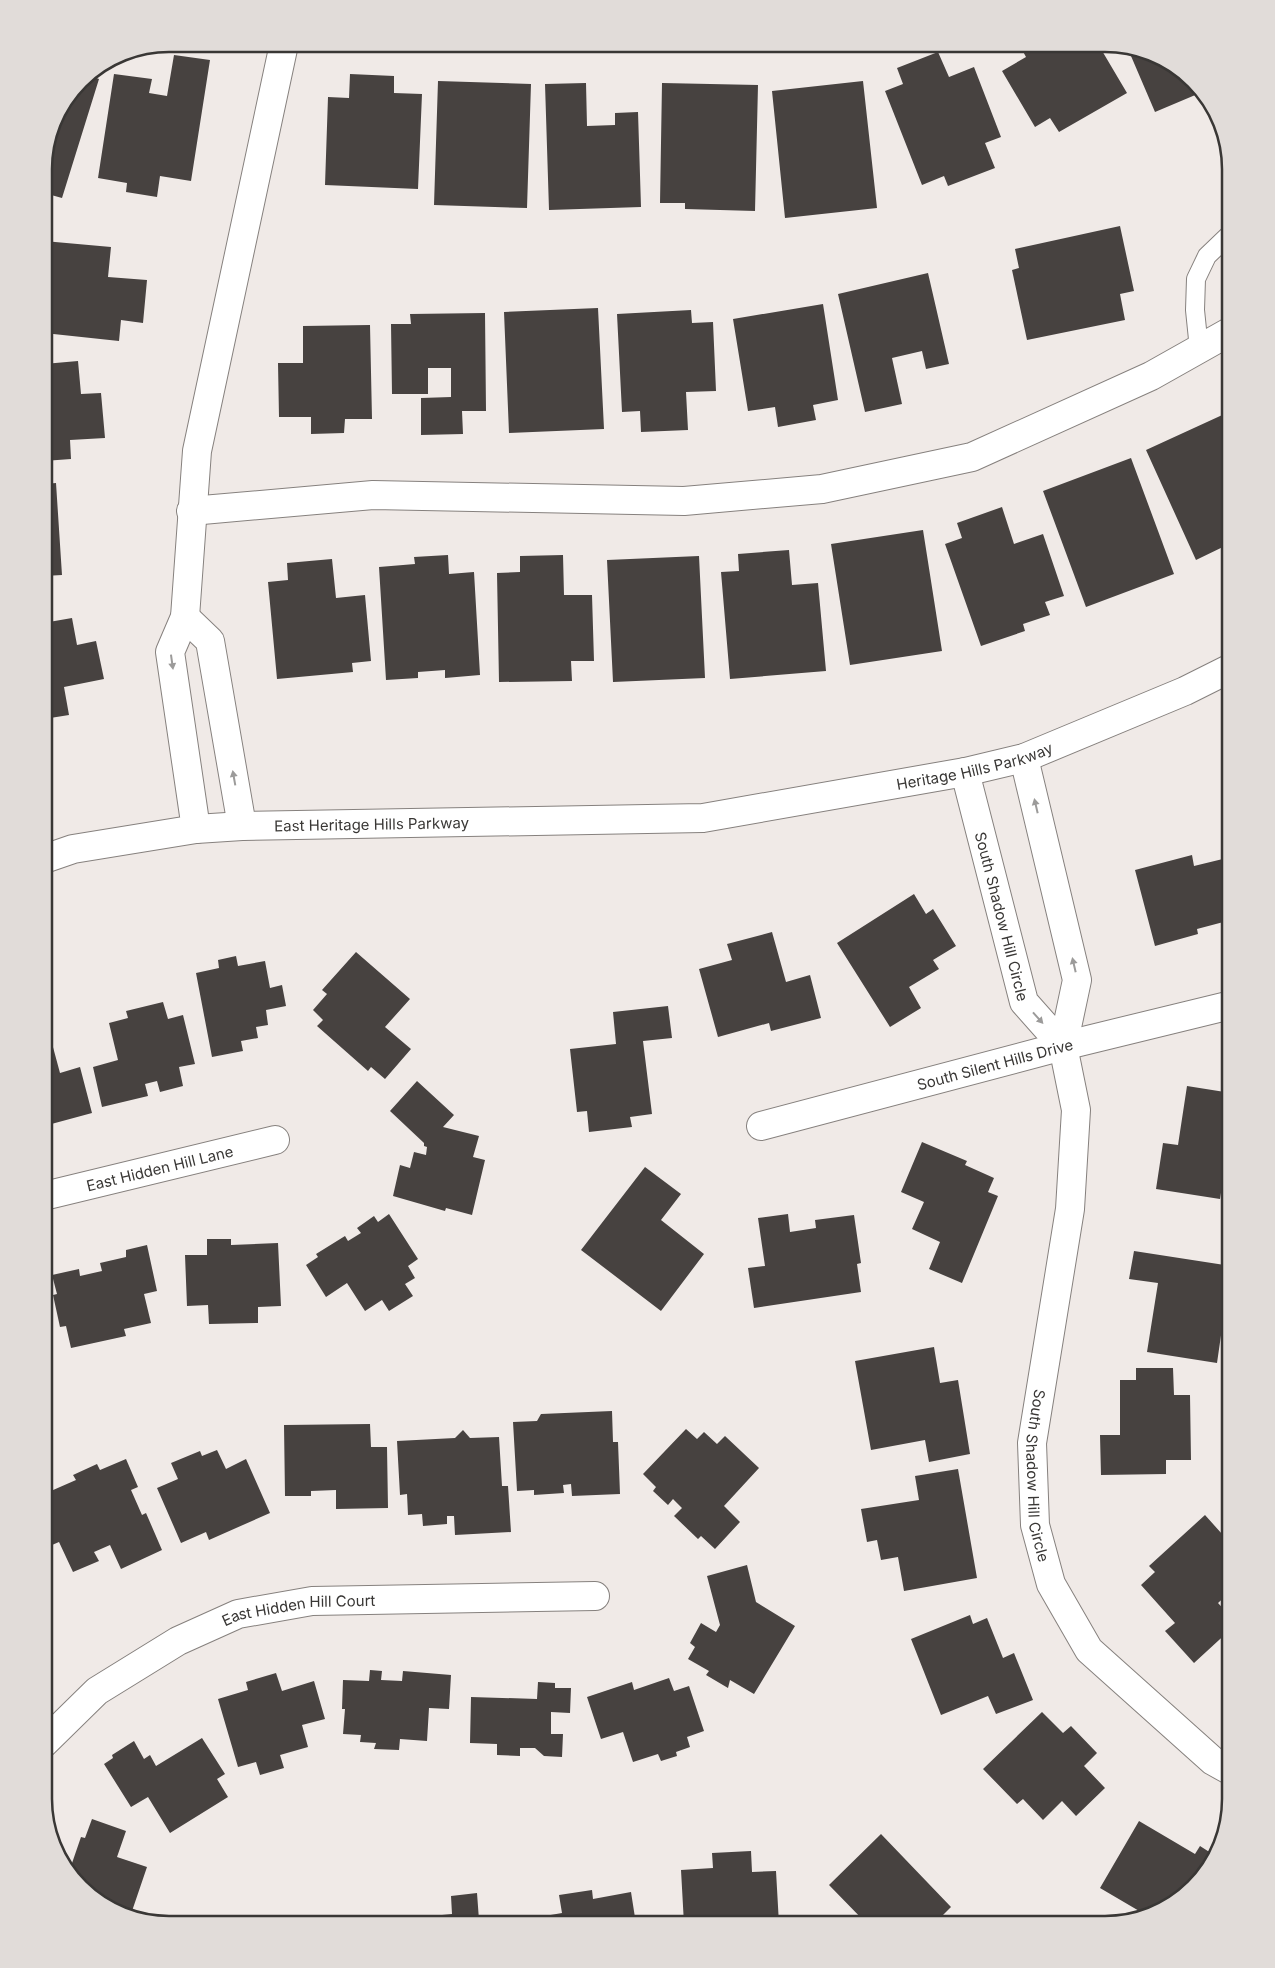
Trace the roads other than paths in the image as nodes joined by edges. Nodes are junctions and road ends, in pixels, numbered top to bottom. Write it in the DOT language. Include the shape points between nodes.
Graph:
graph roads {
  1 [pos="282,52"];
  2 [pos="1222,242"];
  3 [pos="1222,336"];
  4 [pos="1199,349"];
  5 [pos="191,511"];
  6 [pos="185,617"];
  7 [pos="1222,672"];
  8 [pos="1024,758"];
  9 [pos="966,772"];
  10 [pos="703,818"];
  11 [pos="242,826"];
  12 [pos="196,830"];
  13 [pos="53,856"];
  14 [pos="1222,1007"];
  15 [pos="1063,1046"];
  16 [pos="761,1126"];
  17 [pos="275,1140"];
  18 [pos="53,1194"];
  19 [pos="595,1596"];
  20 [pos="53,1734"];
  21 [pos="1222,1766"];
  1 -- 5 [label="street" via="197,450"];
  2 -- 4 [label="lane" via="1207,256 1196,279"];
  3 -- 4 [label="street"];
  4 -- 5 [label="street" via="1151,376 972,457 822,489 684,501 373,495"];
  5 -- 6 [label="street"];
  11 -- 6 [label="street, one-way" via="210,641"];
  6 -- 12 [label="street, one-way" via="170,652"];
  7 -- 8 [label="street, Heritage Hills Parkway"];
  8 -- 9 [label="street, Heritage Hills Parkway"];
  15 -- 8 [label="street, South Shadow Hill Circle, one-way" via="1077,980"];
  9 -- 10 [label="street, Heritage Hills Parkway"];
  9 -- 15 [label="street, South Shadow Hill Circle, one-way" via="1024,1002"];
  10 -- 11 [label="street, East Heritage Hills Parkway"];
  11 -- 12 [label="street, East Heritage Hills Parkway"];
  12 -- 13 [label="street, East Heritage Hills Parkway" via="73,849"];
  14 -- 15 [label="street, South Silent Hills Drive"];
  15 -- 16 [label="street, South Silent Hills Drive"];
  15 -- 21 [label="street, South Shadow Hill Circle" via="1076,1110 1070,1209 1032,1443 1035,1526 1051,1584 1089,1650"];
  17 -- 18 [label="street, East Hidden Hill Lane"];
  19 -- 20 [label="street, East Hidden Hill Court" via="312,1601 238,1614 178,1641 97,1691"];
}
